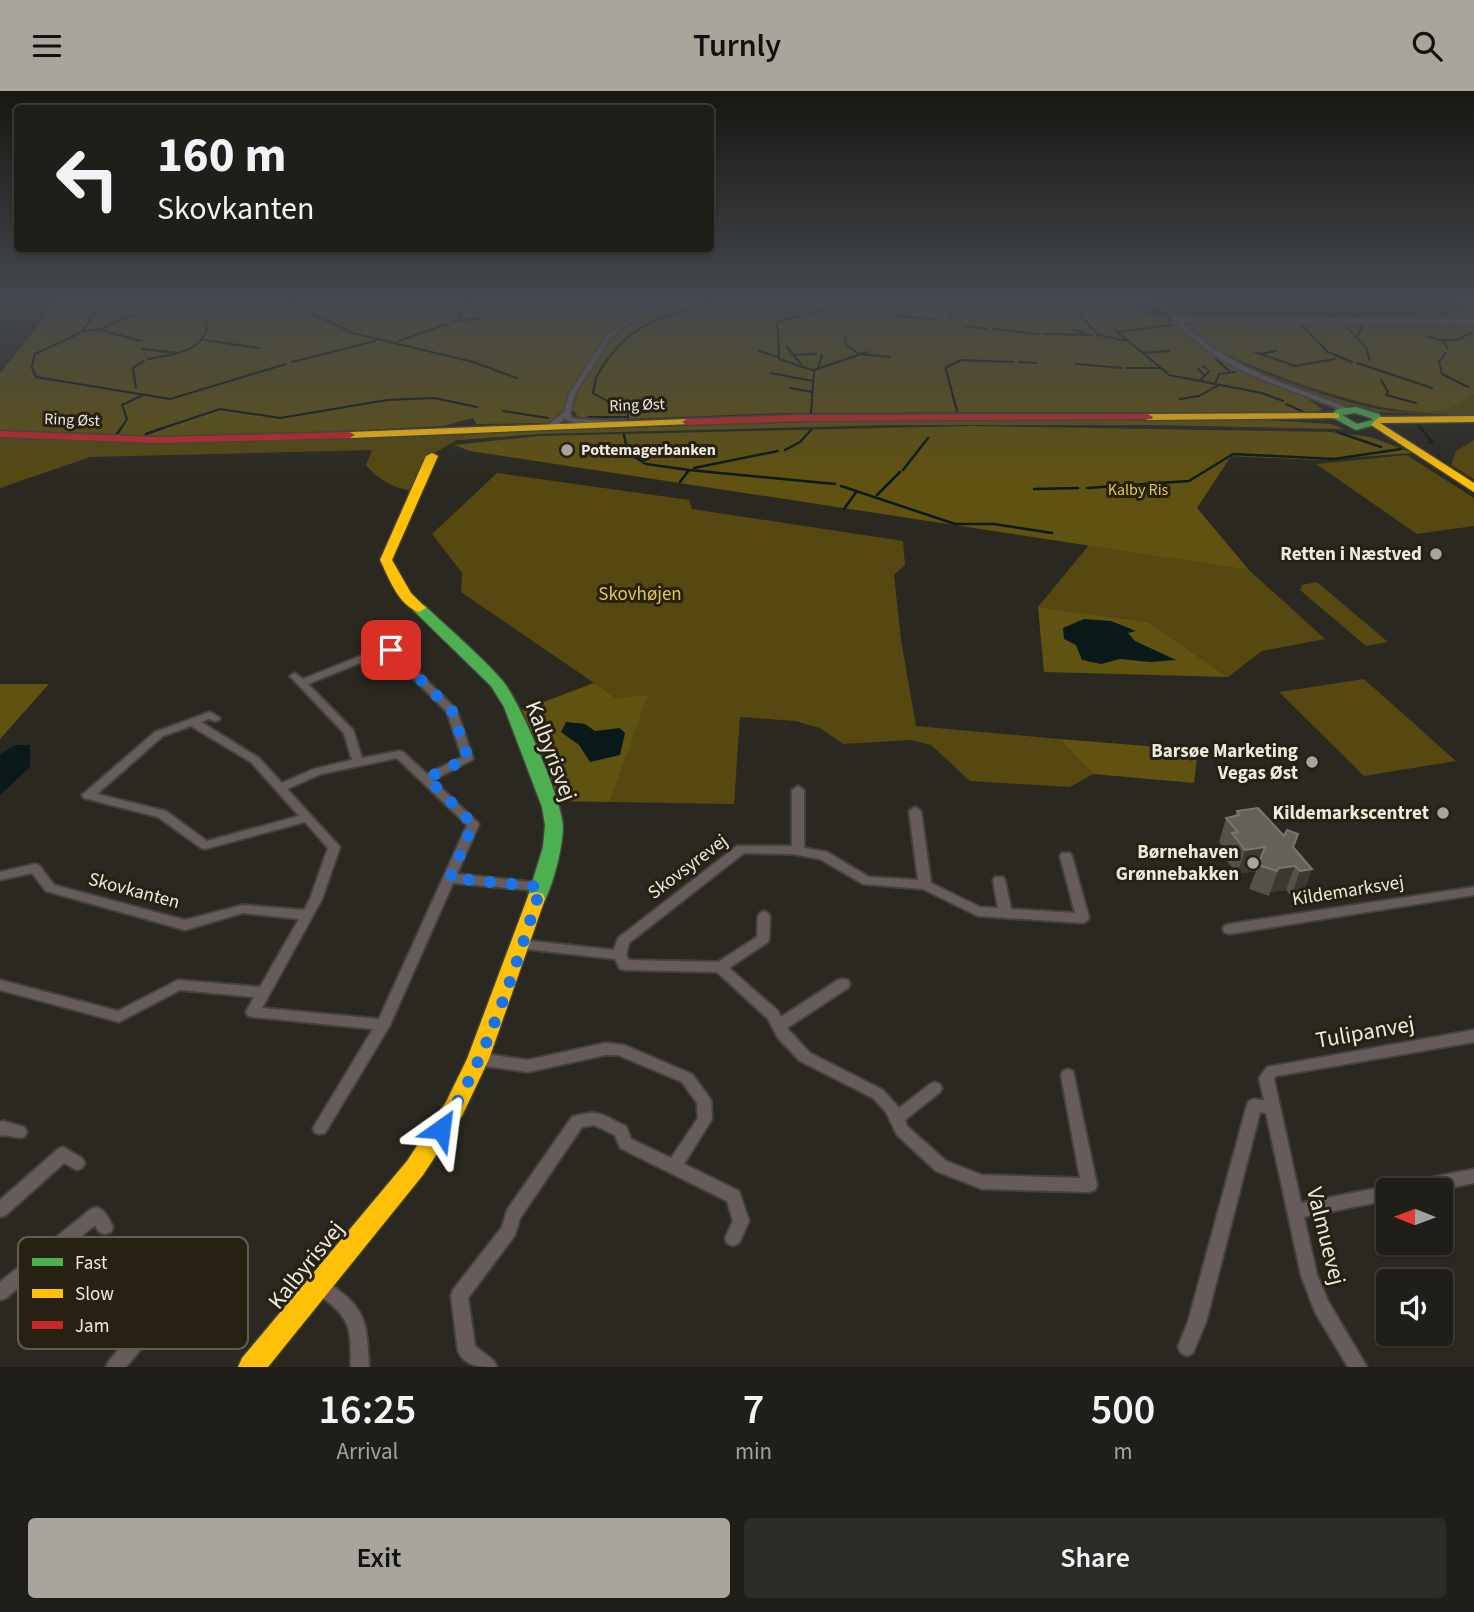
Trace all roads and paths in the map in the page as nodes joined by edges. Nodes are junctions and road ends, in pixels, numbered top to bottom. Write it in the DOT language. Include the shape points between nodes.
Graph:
graph roads {
  1 [pos="594,360"];
  2 [pos="1230,360"];
  3 [pos="567,414"];
  4 [pos="1341,415"];
  5 [pos="1474,419"];
  6 [pos="1373,421"];
  7 [pos="625,423"];
  8 [pos="552,426"];
  9 [pos="0,434"];
  10 [pos="432,456"];
  11 [pos="1474,488"];
  12 [pos="215,718"];
  13 [pos="193,722"];
  14 [pos="358,762"];
  15 [pos="427,778"];
  16 [pos="279,788"];
  17 [pos="798,790"];
  18 [pos="915,811"];
  19 [pos="305,818"];
  20 [pos="798,851"];
  21 [pos="1066,856"];
  22 [pos="0,876"];
  23 [pos="450,878"];
  24 [pos="999,880"];
  25 [pos="925,885"];
  26 [pos="541,887"];
  27 [pos="1474,891"];
  28 [pos="1005,912"];
  29 [pos="308,915"];
  30 [pos="764,916"];
  31 [pos="1229,929"];
  32 [pos="522,945"];
  33 [pos="619,955"];
  34 [pos="720,967"];
  35 [pos="843,984"];
  36 [pos="0,985"];
  37 [pos="264,993"];
  38 [pos="383,1025"];
  39 [pos="780,1025"];
  40 [pos="1474,1036"];
  41 [pos="478,1059"];
  42 [pos="1068,1075"];
  43 [pos="1266,1078"];
  44 [pos="935,1088"];
  45 [pos="1273,1108"];
  46 [pos="897,1118"];
  47 [pos="320,1128"];
  48 [pos="0,1130"];
  49 [pos="19,1132"];
  50 [pos="77,1163"];
  51 [pos="674,1167"];
  52 [pos="1474,1176"];
  53 [pos="1453,1180"];
  54 [pos="1376,1195"];
  55 [pos="0,1209"];
  56 [pos="1295,1212"];
  57 [pos="105,1227"];
  58 [pos="68,1237"];
  59 [pos="733,1238"];
  60 [pos="18,1278"];
  61 [pos="318,1286"];
  62 [pos="0,1292"];
  63 [pos="1187,1347"];
  64 [pos="130,1349"];
  65 [pos="115,1367"];
  66 [pos="251,1367"];
  67 [pos="360,1367"];
  68 [pos="488,1367"];
  69 [pos="1358,1367"];
  1 -- 3 [label="street" via="573,392"];
  2 -- 4 [label="street" via="1310,394"];
  3 -- 7 [label="street" via="575,421"];
  3 -- 8 [label="street"];
  4 -- 6 [label="main road, Ring Øst"];
  4 -- 7 [label="main road, Ring Øst"];
  5 -- 6 [label="main road"];
  6 -- 11 [label="main road"];
  7 -- 8 [label="main road, Ring Øst"];
  8 -- 9 [label="main road, Ring Øst" via="248,439"];
  10 -- 26 [label="main road, Kalbyrisvej" via="386,560 405,595 497,683 512,707 551,807 552,847"];
  12 -- 13 [label="street" via="210,715"];
  13 -- 16 [label="street" via="255,760"];
  13 -- 19 [label="street" via="159,734 88,795 162,814 205,845"];
  14 -- 15 [label="street" via="399,754"];
  14 -- 15 [label="street" via="349,732 298,680 388,648 452,711 468,758"];
  14 -- 16 [label="street" via="318,771"];
  15 -- 23 [label="street" via="473,824"];
  16 -- 19 [label="street"];
  17 -- 20 [label="street"];
  18 -- 25 [label="street"];
  19 -- 29 [label="street" via="334,847"];
  20 -- 25 [label="street, Skovsyrevej" via="823,855 875,884"];
  20 -- 33 [label="street, Skovsyrevej" via="741,849 623,941"];
  21 -- 28 [label="street, Skovsyrevej" via="1083,918"];
  22 -- 29 [label="street, Skovkanten" via="35,868 50,887 185,925 243,909"];
  23 -- 26 [label="street"];
  23 -- 38 [label="street"];
  24 -- 28 [label="street"];
  25 -- 28 [label="street, Skovsyrevej" via="978,911"];
  26 -- 32 [label="main road, Kalbyrisvej"];
  27 -- 31 [label="street, Kildemarksvej"];
  29 -- 37 [label="street"];
  30 -- 34 [label="street" via="763,939"];
  32 -- 33 [label="street"];
  32 -- 41 [label="main road, Kalbyrisvej"];
  33 -- 34 [label="street" via="625,965"];
  34 -- 39 [label="street"];
  35 -- 39 [label="street"];
  36 -- 37 [label="street" via="119,1017 178,985"];
  37 -- 38 [label="street" via="253,1011"];
  38 -- 47 [label="street"];
  39 -- 46 [label="street" via="806,1057 878,1094"];
  40 -- 43 [label="street, Tulipanvej" via="1272,1071"];
  41 -- 51 [label="street" via="528,1066 619,1049 687,1078 704,1101 705,1119"];
  41 -- 61 [label="main road, Kalbyrisvej" via="454,1109 415,1168"];
  42 -- 46 [label="street" via="1089,1185 982,1182 941,1166 902,1130"];
  43 -- 45 [label="street, Valmuevej"];
  44 -- 46 [label="street"];
  45 -- 56 [label="street, Valmuevej"];
  45 -- 63 [label="street" via="1254,1105"];
  48 -- 49 [label="street"];
  50 -- 55 [label="street" via="63,1154"];
  51 -- 59 [label="street" via="733,1196 741,1221"];
  51 -- 68 [label="street" via="625,1143 621,1131 594,1118 577,1122 513,1215 509,1230 459,1296 467,1351"];
  52 -- 53 [label="street"];
  54 -- 56 [label="street"];
  56 -- 69 [label="street, Valmuevej" via="1321,1306"];
  57 -- 58 [label="street" via="97,1214"];
  60 -- 62 [label="street"];
  61 -- 66 [label="main road, Kalbyrisvej"];
  61 -- 67 [label="street" via="349,1307 357,1319"];
  64 -- 65 [label="street"];
}
